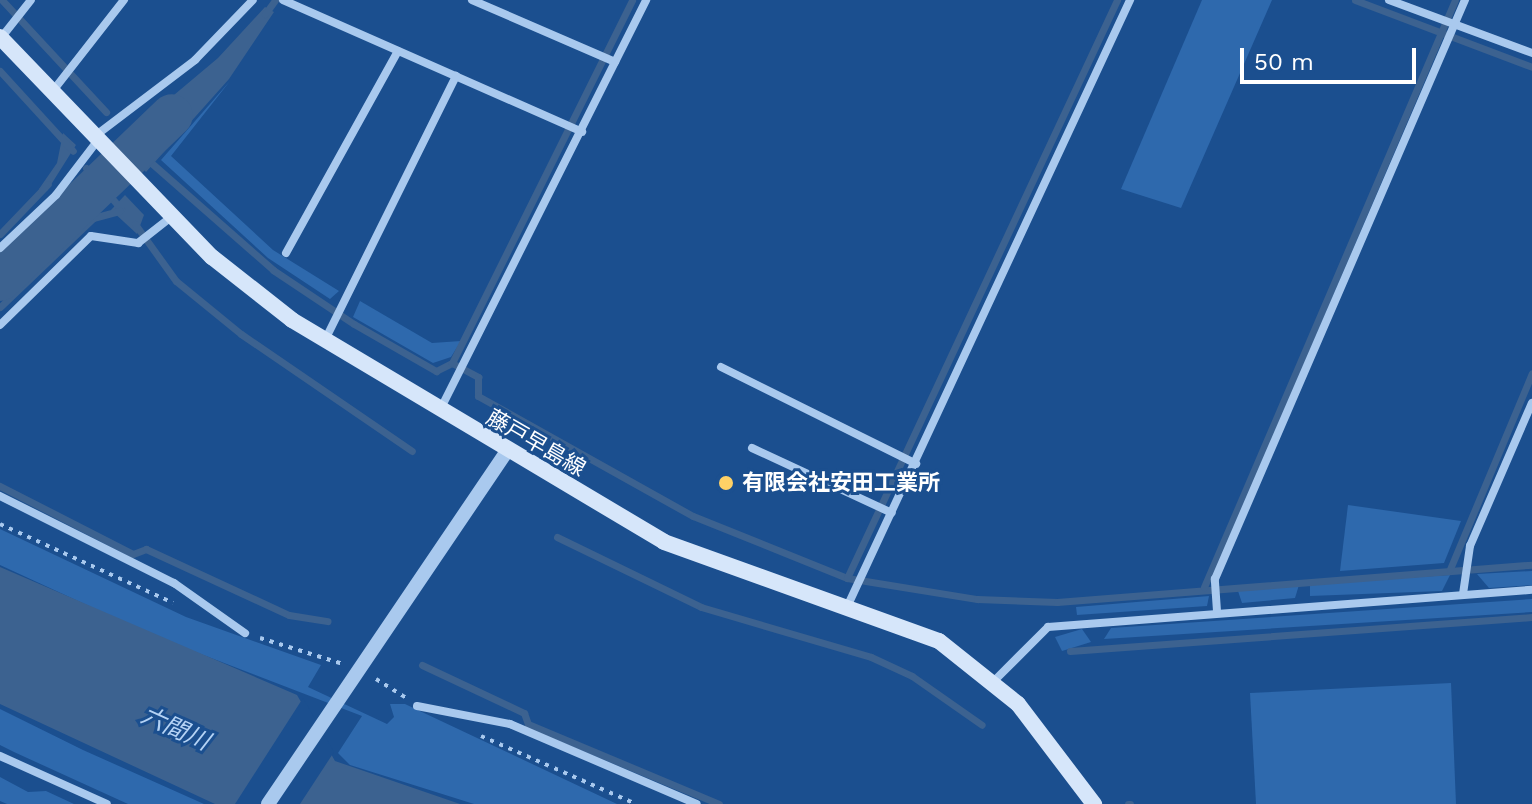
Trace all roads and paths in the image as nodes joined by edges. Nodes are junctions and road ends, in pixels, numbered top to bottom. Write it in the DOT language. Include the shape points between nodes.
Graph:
graph roads {
  1 [pos="31,0"];
  2 [pos="124,0"];
  3 [pos="253,0"];
  4 [pos="472,0"];
  5 [pos="646,0"];
  6 [pos="1130,0"];
  7 [pos="1389,0"];
  8 [pos="1465,0"];
  9 [pos="284,1"];
  10 [pos="1452,27"];
  11 [pos="0,38"];
  12 [pos="398,51"];
  13 [pos="1532,53"];
  14 [pos="614,62"];
  15 [pos="456,76"];
  16 [pos="52,92"];
  17 [pos="580,131"];
  18 [pos="100,143"];
  19 [pos="171,217"];
  20 [pos="0,248"];
  21 [pos="286,253"];
  22 [pos="0,325"];
  23 [pos="324,342"];
  24 [pos="721,367"];
  25 [pos="1532,403"];
  26 [pos="439,412"];
  27 [pos="752,448"];
  28 [pos="506,452"];
  29 [pos="913,463"];
  30 [pos="0,496"];
  31 [pos="889,512"];
  32 [pos="0,524"];
  33 [pos="1532,590"];
  34 [pos="1463,594"];
  35 [pos="851,599"];
  36 [pos="180,606"];
  37 [pos="1217,611"];
  38 [pos="245,633"];
  39 [pos="358,668"];
  40 [pos="995,680"];
  41 [pos="417,706"];
  42 [pos="473,733"];
  43 [pos="0,756"];
  44 [pos="1091,803"];
  45 [pos="107,804"];
  46 [pos="268,804"];
  47 [pos="636,804"];
  48 [pos="697,804"];
  1 -- 11 [label="street"];
  2 -- 16 [label="street"];
  3 -- 18 [label="street" via="195,60"];
  4 -- 14 [label="street"];
  5 -- 14 [label="street"];
  6 -- 29 [label="street"];
  7 -- 10 [label="street"];
  8 -- 10 [label="street"];
  9 -- 12 [label="street"];
  10 -- 13 [label="street"];
  10 -- 37 [label="street" via="1215,579"];
  11 -- 16 [label="main road, 藤戸早島線"];
  12 -- 15 [label="street"];
  12 -- 21 [label="street"];
  14 -- 17 [label="street"];
  15 -- 17 [label="street"];
  15 -- 23 [label="street"];
  16 -- 18 [label="main road, 藤戸早島線"];
  17 -- 26 [label="street"];
  18 -- 19 [label="main road, 藤戸早島線"];
  18 -- 20 [label="street"];
  19 -- 22 [label="street" via="138,243 91,236"];
  19 -- 23 [label="main road, 藤戸早島線"];
  23 -- 26 [label="main road, 藤戸早島線"];
  24 -- 29 [label="street"];
  25 -- 34 [label="street" via="1467,557"];
  26 -- 28 [label="main road, 藤戸早島線"];
  27 -- 31 [label="street"];
  28 -- 35 [label="main road, 藤戸早島線" via="700,559"];
  28 -- 39 [label="street"];
  29 -- 31 [label="street"];
  30 -- 38 [label="street" via="174,583"];
  31 -- 35 [label="street"];
  32 -- 36 [label="path"];
  33 -- 34 [label="street"];
  34 -- 37 [label="street"];
  35 -- 40 [label="main road, 藤戸早島線" via="927,635"];
  37 -- 40 [label="street" via="1048,627"];
  38 -- 39 [label="path"];
  39 -- 41 [label="path"];
  39 -- 46 [label="street"];
  40 -- 44 [label="main road, 藤戸早島線"];
  41 -- 48 [label="street" via="510,724"];
  42 -- 47 [label="path"];
  43 -- 45 [label="street"];
}
